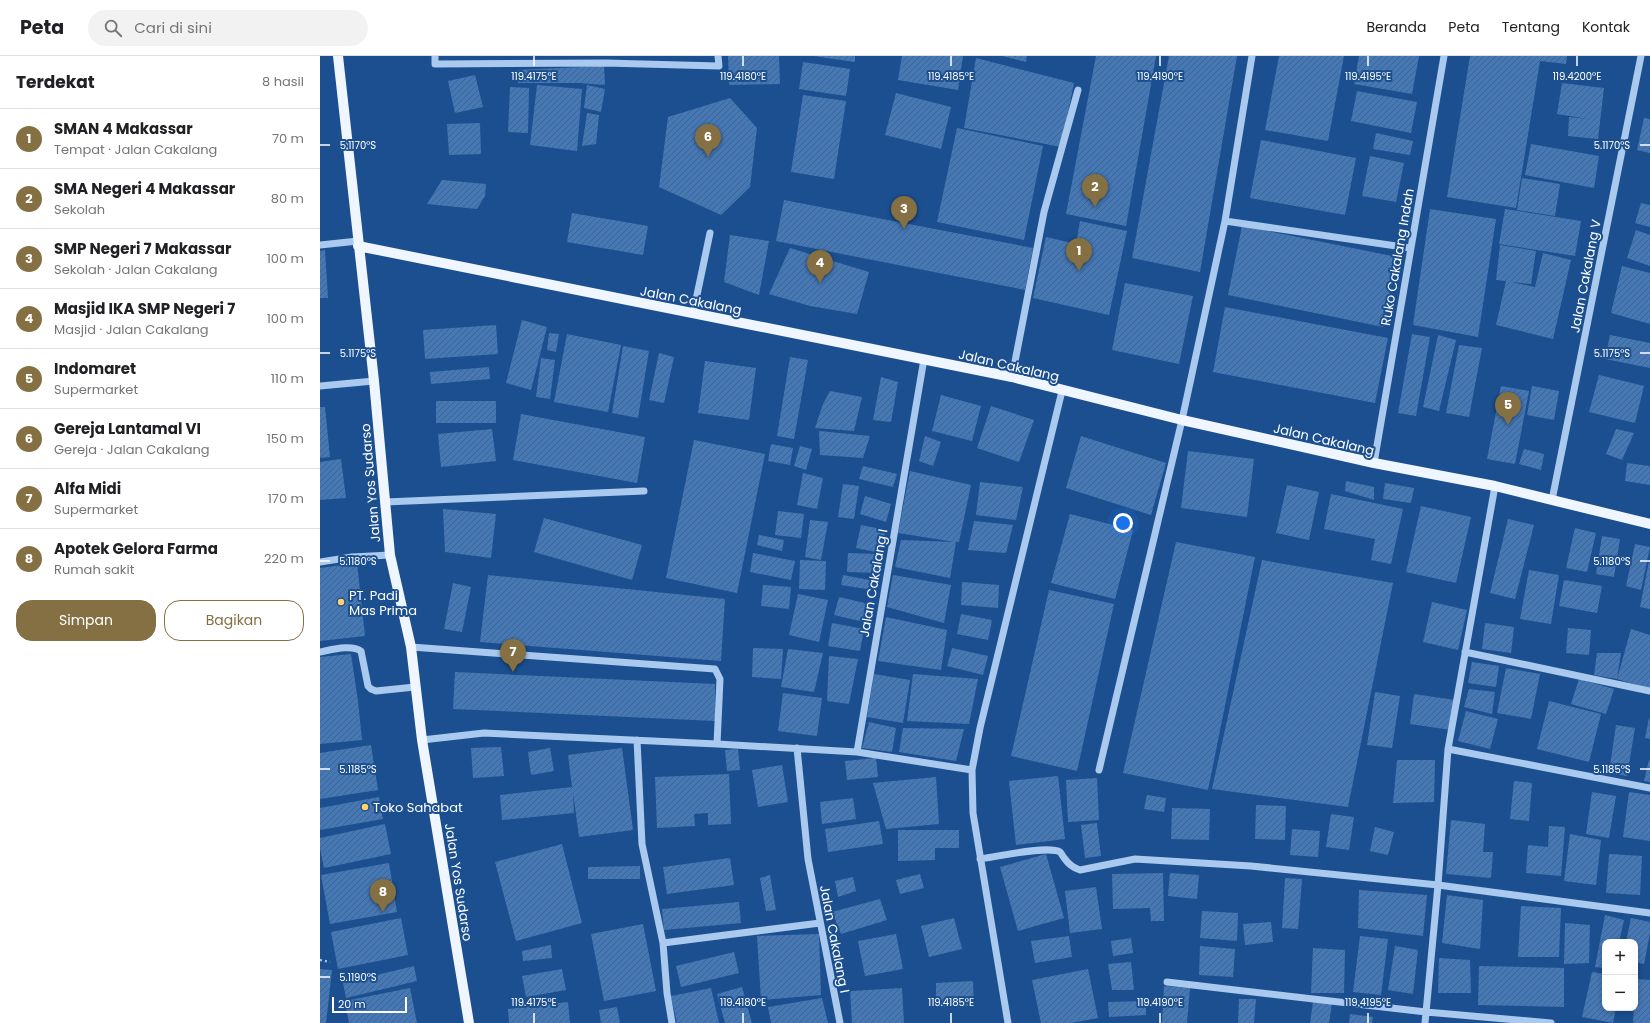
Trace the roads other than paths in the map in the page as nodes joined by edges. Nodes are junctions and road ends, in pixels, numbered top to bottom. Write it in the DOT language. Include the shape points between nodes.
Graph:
graph roads {
  1 [pos="338,56"];
  2 [pos="435,56"];
  3 [pos="718,56"];
  4 [pos="1252,56"];
  5 [pos="1444,56"];
  6 [pos="1641,56"];
  7 [pos="1078,90"];
  8 [pos="1224,221"];
  9 [pos="710,233"];
  10 [pos="358,244"];
  11 [pos="320,245"];
  12 [pos="1410,248"];
  13 [pos="693,314"];
  14 [pos="924,359"];
  15 [pos="1012,377"];
  16 [pos="374,381"];
  17 [pos="320,386"];
  18 [pos="1062,391"];
  19 [pos="1182,420"];
  20 [pos="1374,463"];
  21 [pos="1495,486"];
  22 [pos="644,491"];
  23 [pos="1552,500"];
  24 [pos="385,502"];
  25 [pos="1650,524"];
  26 [pos="390,555"];
  27 [pos="320,562"];
  28 [pos="411,647"];
  29 [pos="320,652"];
  30 [pos="1465,652"];
  31 [pos="415,687"];
  32 [pos="1650,691"];
  33 [pos="422,740"];
  34 [pos="637,740"];
  35 [pos="717,744"];
  36 [pos="797,748"];
  37 [pos="1448,749"];
  38 [pos="857,752"];
  39 [pos="972,770"];
  40 [pos="1099,770"];
  41 [pos="1650,788"];
  42 [pos="980,859"];
  43 [pos="1438,885"];
  44 [pos="1650,913"];
  45 [pos="820,923"];
  46 [pos="663,943"];
  47 [pos="1167,982"];
  48 [pos="1426,1012"];
  49 [pos="469,1023"];
  50 [pos="672,1023"];
  51 [pos="840,1023"];
  52 [pos="1008,1023"];
  53 [pos="1425,1023"];
  54 [pos="1551,1023"];
  1 -- 10 [label="main road, Jalan Yos Sudarso"];
  2 -- 3 [label="street" via="435,64 605,63 719,66"];
  4 -- 8 [label="street"];
  5 -- 12 [label="street, Ruko Cakalang Indah"];
  6 -- 23 [label="street, Jalan Cakalang V"];
  7 -- 15 [label="street" via="1044,212"];
  8 -- 12 [label="street"];
  8 -- 19 [label="street"];
  9 -- 13 [label="street"];
  10 -- 11 [label="street"];
  10 -- 13 [label="main road, Jalan Cakalang"];
  10 -- 16 [label="main road, Jalan Yos Sudarso"];
  12 -- 20 [label="street, Ruko Cakalang Indah"];
  13 -- 14 [label="main road, Jalan Cakalang"];
  14 -- 15 [label="main road, Jalan Cakalang"];
  14 -- 38 [label="street, Jalan Cakalang I"];
  15 -- 18 [label="main road, Jalan Cakalang"];
  16 -- 17 [label="street"];
  16 -- 24 [label="main road, Jalan Yos Sudarso"];
  18 -- 19 [label="main road, Jalan Cakalang"];
  18 -- 39 [label="street"];
  19 -- 20 [label="main road, Jalan Cakalang"];
  19 -- 40 [label="street"];
  20 -- 21 [label="main road, Jalan Cakalang"];
  21 -- 23 [label="main road, Jalan Cakalang"];
  21 -- 30 [label="street"];
  22 -- 24 [label="street"];
  23 -- 25 [label="main road, Jalan Cakalang"];
  24 -- 26 [label="main road, Jalan Yos Sudarso"];
  26 -- 27 [label="street"];
  26 -- 28 [label="main road, Jalan Yos Sudarso"];
  28 -- 31 [label="main road, Jalan Yos Sudarso"];
  28 -- 35 [label="street" via="715,669 720,679"];
  29 -- 31 [label="street" via="353,648 359,650 370,689 376,691"];
  30 -- 32 [label="street"];
  30 -- 37 [label="street"];
  31 -- 33 [label="main road, Jalan Yos Sudarso"];
  33 -- 34 [label="street" via="484,733"];
  33 -- 49 [label="main road, Jalan Yos Sudarso"];
  34 -- 35 [label="street"];
  34 -- 46 [label="street" via="642,844"];
  35 -- 36 [label="street"];
  36 -- 38 [label="street"];
  36 -- 45 [label="street, Jalan Cakalang I" via="808,859"];
  37 -- 41 [label="street"];
  37 -- 43 [label="street"];
  38 -- 39 [label="street"];
  39 -- 42 [label="street" via="973,813"];
  42 -- 43 [label="street" via="1038,850 1055,850 1061,852 1066,861 1080,870 1135,859 1251,866"];
  42 -- 52 [label="street"];
  43 -- 44 [label="street"];
  43 -- 48 [label="street"];
  45 -- 46 [label="street"];
  45 -- 51 [label="street, Jalan Cakalang I"];
  46 -- 50 [label="street"];
  47 -- 48 [label="street"];
  48 -- 53 [label="street"];
  48 -- 54 [label="street"];
}
